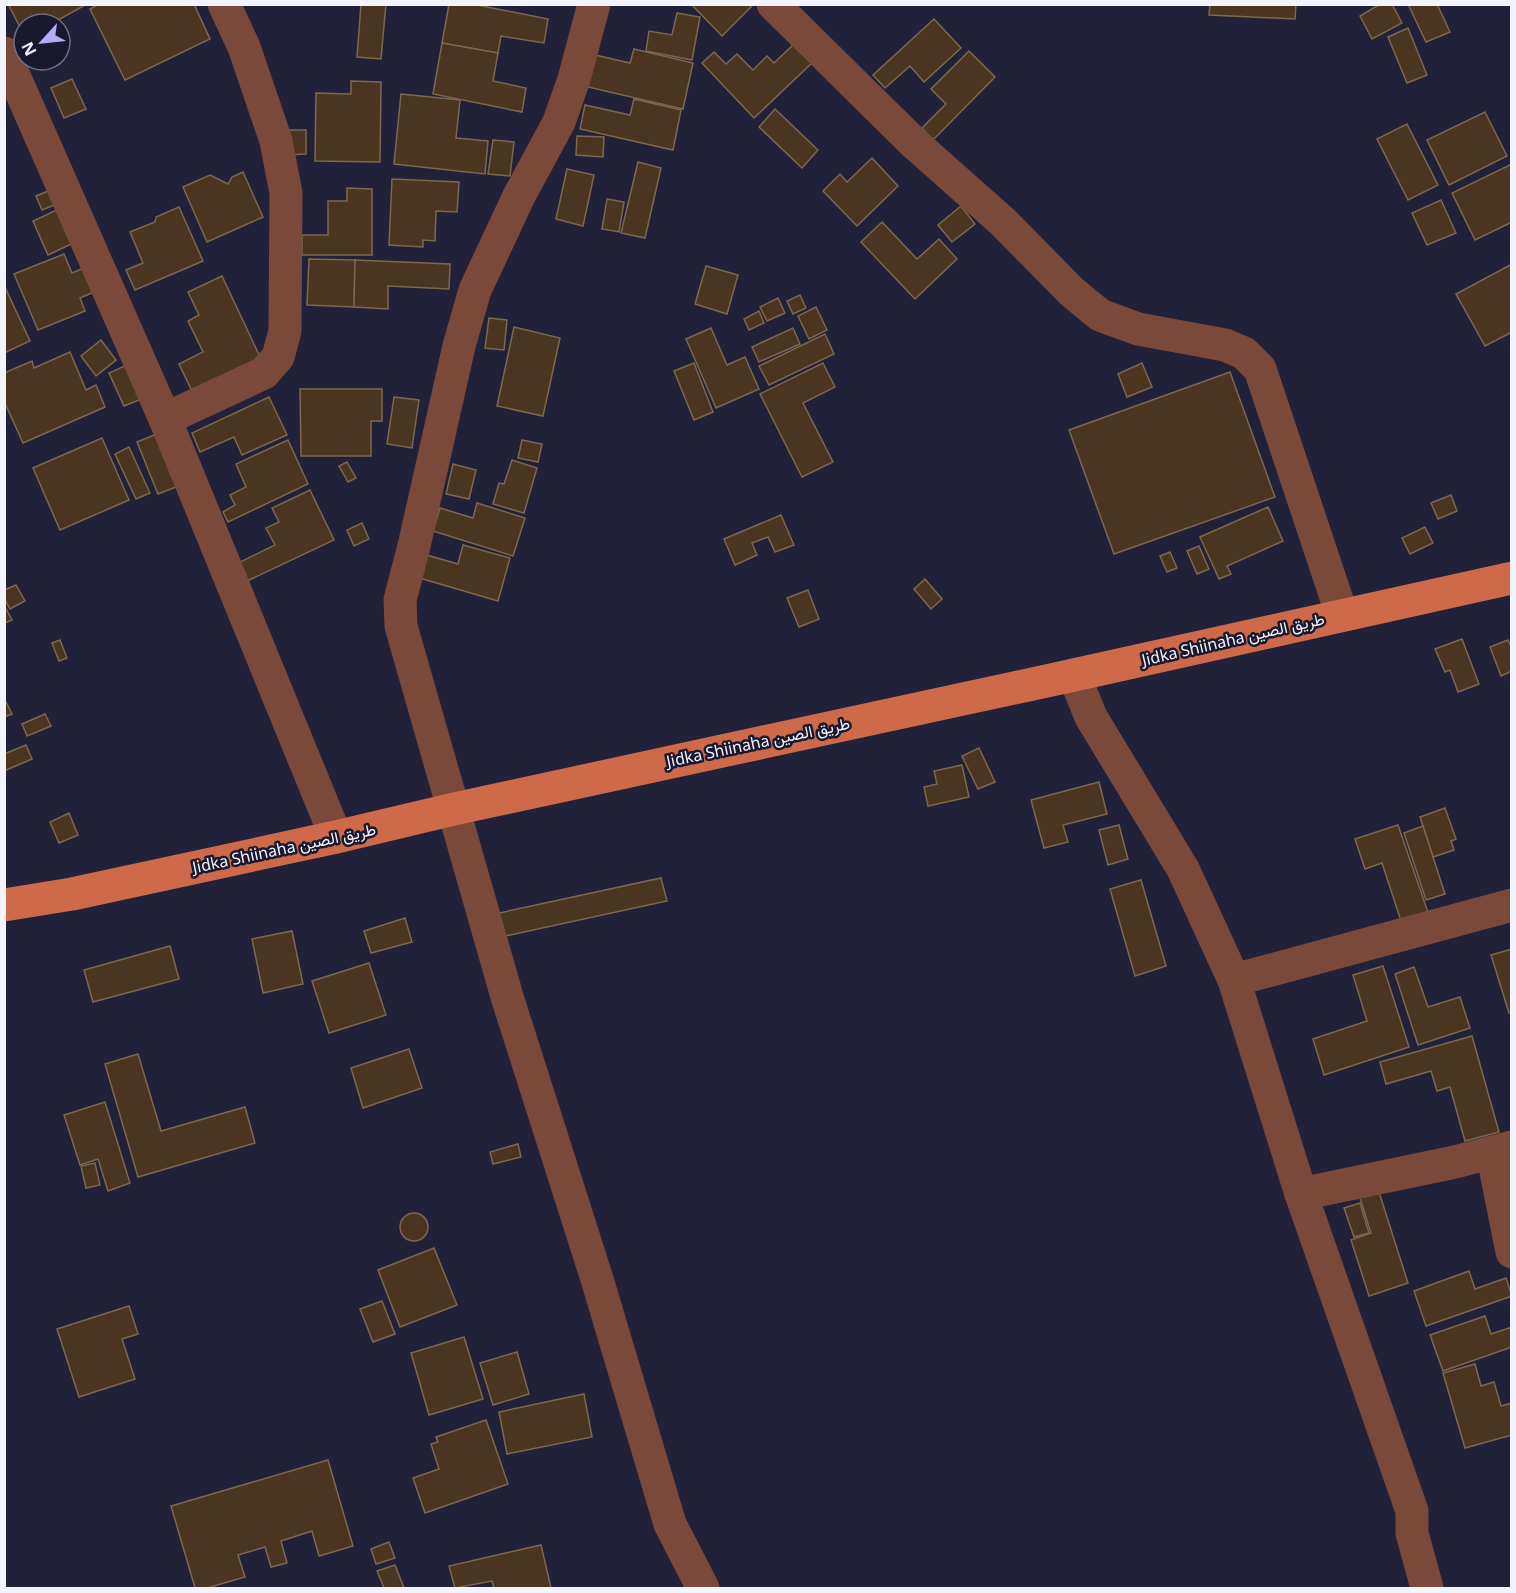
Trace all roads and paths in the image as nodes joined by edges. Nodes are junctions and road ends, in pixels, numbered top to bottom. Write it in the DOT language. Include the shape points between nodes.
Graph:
graph roads {
  1 [pos="224,4"];
  2 [pos="594,4"];
  3 [pos="773,4"];
  4 [pos="4,54"];
  5 [pos="165,419"];
  6 [pos="1512,578"];
  7 [pos="1342,615"];
  8 [pos="1074,675"];
  9 [pos="454,809"];
  10 [pos="336,837"];
  11 [pos="1512,904"];
  12 [pos="4,905"];
  13 [pos="1234,980"];
  14 [pos="1502,1150"];
  15 [pos="1301,1194"];
  16 [pos="1512,1252"];
  17 [pos="703,1588"];
  18 [pos="1427,1588"];
  1 -- 5 [label="street" via="244,47 276,141 286,193 285,331 278,357 264,373"];
  2 -- 9 [label="street" via="559,122 475,290 400,600 400,626"];
  3 -- 7 [label="street" via="915,144 1004,222 1100,315 1138,329 1225,345 1244,353 1260,369"];
  4 -- 5 [label="street"];
  5 -- 10 [label="street"];
  6 -- 7 [label="main road, Jidka Shiinaha طريق الصين"];
  7 -- 8 [label="main road, Jidka Shiinaha طريق الصين"];
  8 -- 9 [label="main road, Jidka Shiinaha طريق الصين"];
  8 -- 13 [label="street" via="1091,717 1183,869"];
  9 -- 10 [label="main road, Jidka Shiinaha طريق الصين"];
  9 -- 17 [label="street" via="508,1000 670,1524"];
  10 -- 12 [label="main road, Jidka Shiinaha طريق الصين"];
  11 -- 13 [label="street"];
  13 -- 15 [label="street"];
  14 -- 15 [label="street"];
  14 -- 16 [label="street"];
  15 -- 18 [label="street" via="1412,1511 1412,1533"];
}
